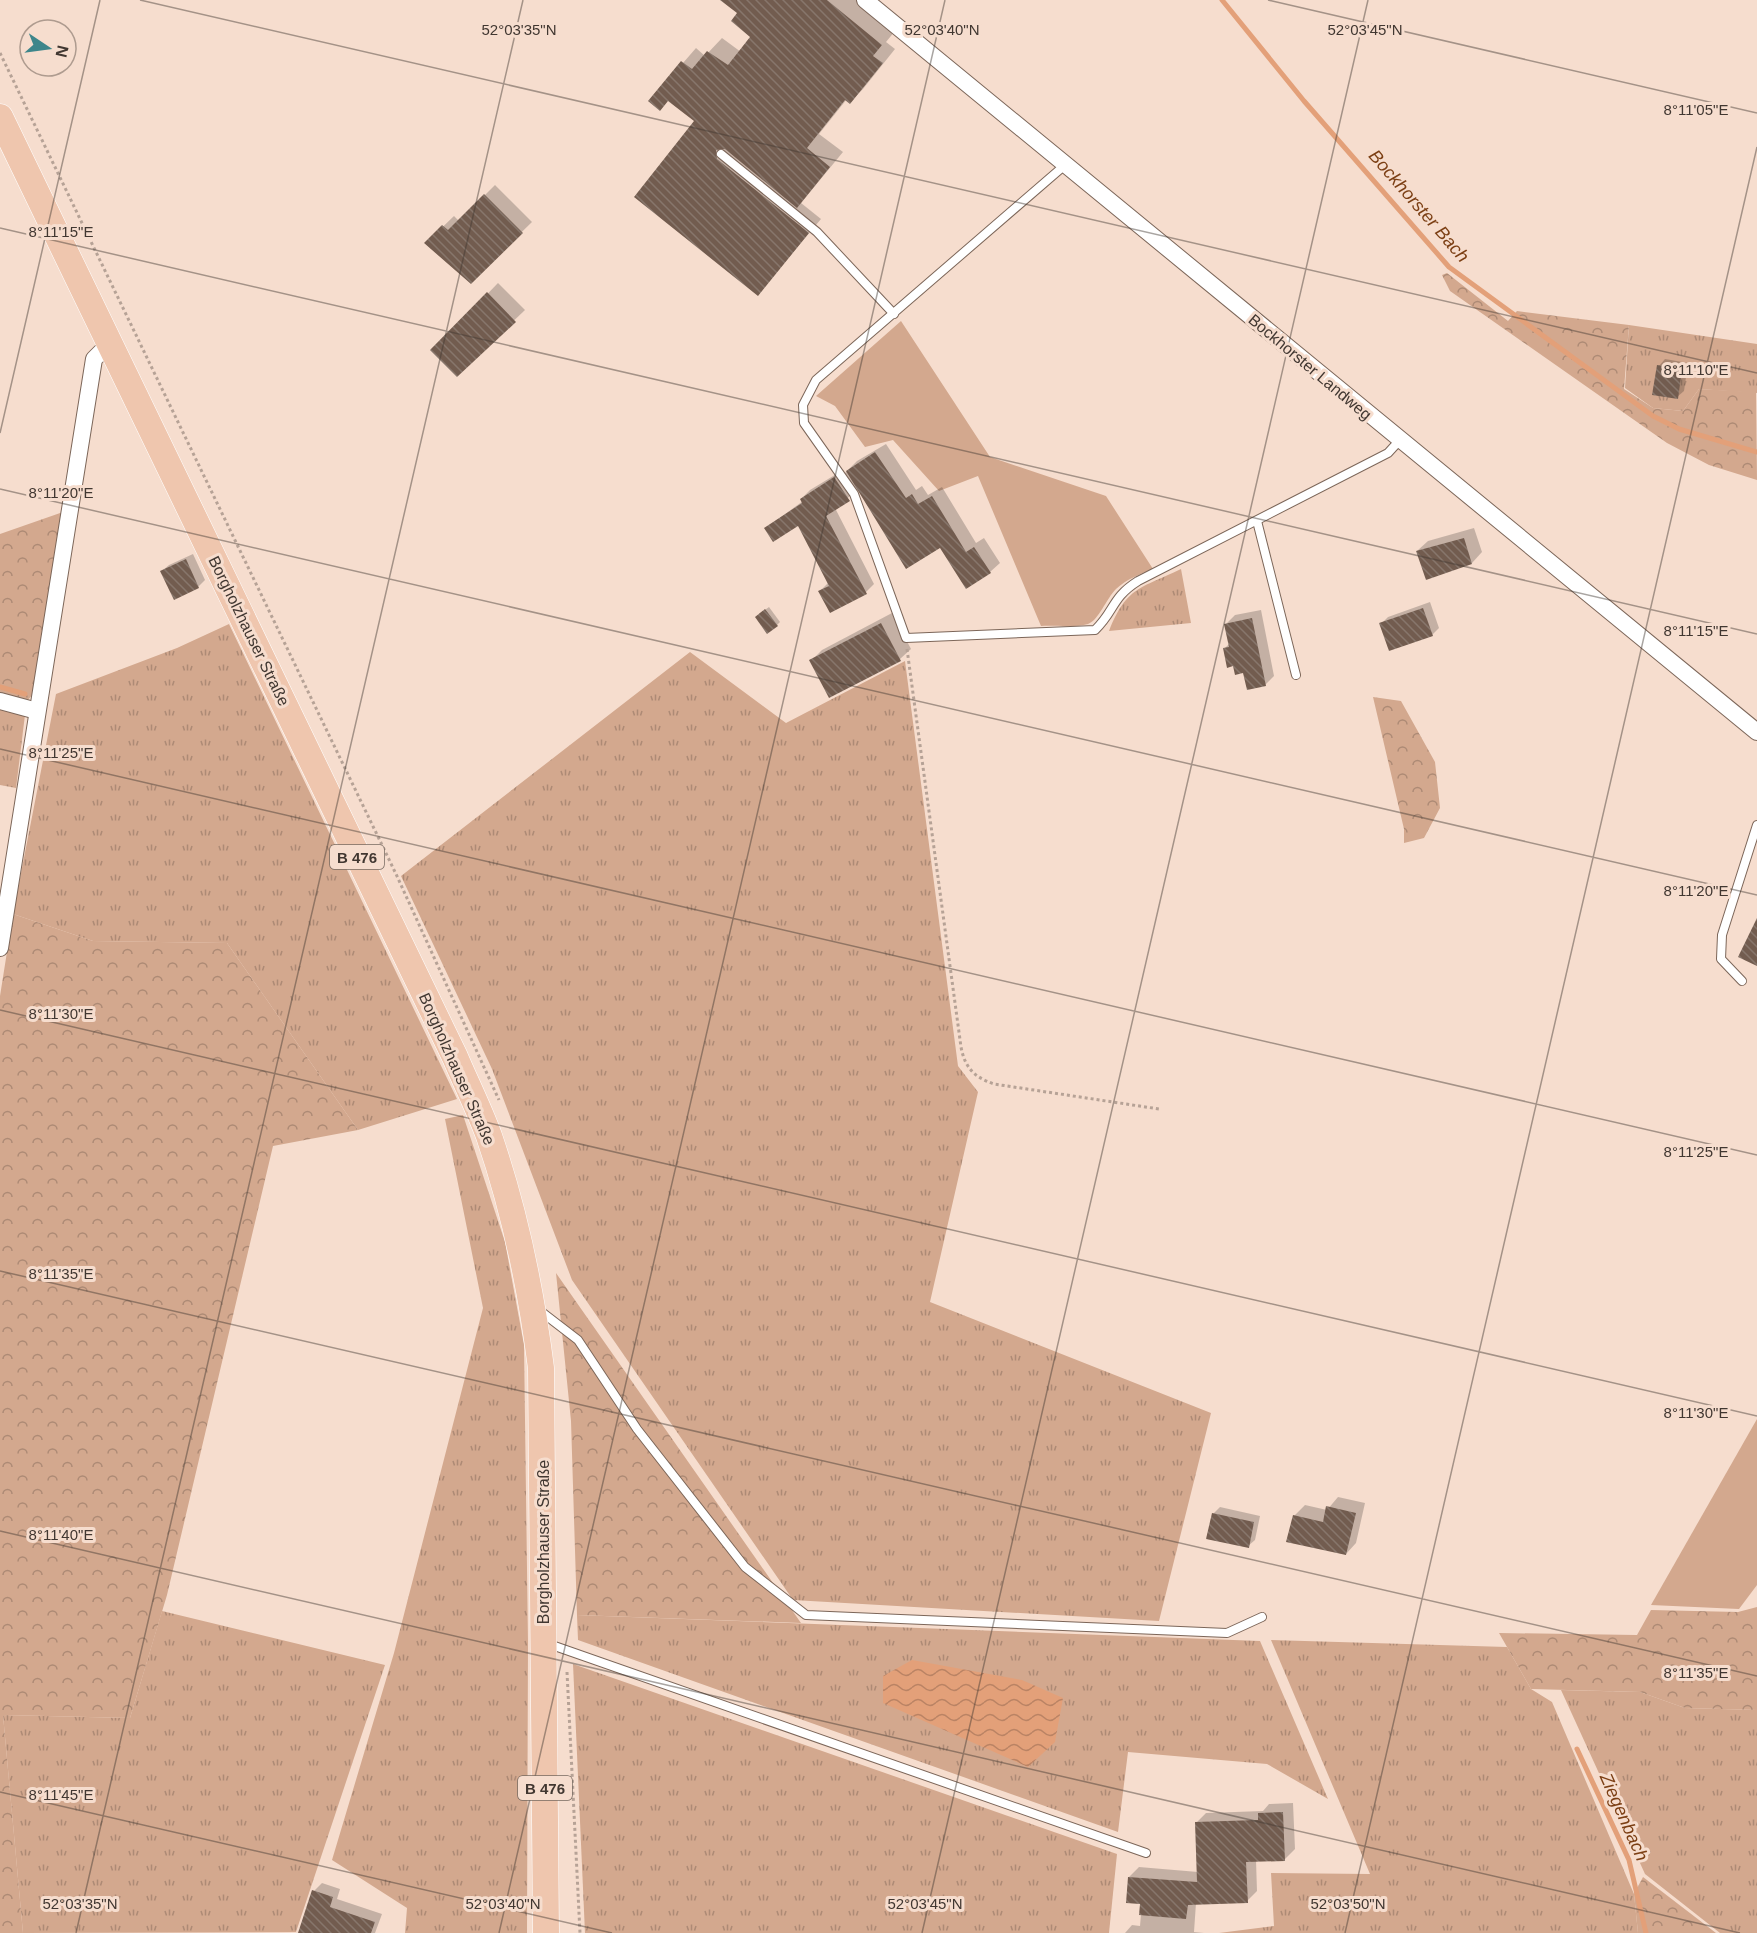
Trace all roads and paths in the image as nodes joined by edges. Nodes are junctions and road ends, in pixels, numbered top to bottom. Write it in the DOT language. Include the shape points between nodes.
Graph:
graph roads {
  1 [pos="865,0"];
  2 [pos="0,53"];
  3 [pos="0,117"];
  4 [pos="721,154"];
  5 [pos="1065,165"];
  6 [pos="894,314"];
  7 [pos="110,343"];
  8 [pos="1399,441"];
  9 [pos="1257,521"];
  10 [pos="906,638"];
  11 [pos="1296,675"];
  12 [pos="0,701"];
  13 [pos="37,711"];
  14 [pos="1757,732"];
  15 [pos="1757,825"];
  16 [pos="0,948"];
  17 [pos="1742,981"];
  18 [pos="1159,1108"];
  19 [pos="503,1111"];
  20 [pos="534,1307"];
  21 [pos="1262,1617"];
  22 [pos="554,1646"];
  23 [pos="1146,1853"];
  24 [pos="546,1933"];
  25 [pos="579,1933"];
  1 -- 5 [label="street, Bockhorster Landweg"];
  2 -- 19 [label="path" via="396,874 496,1088"];
  3 -- 7 [label="main road, Borgholzhauser Straße / B 476"];
  4 -- 6 [label="lane" via="817,232"];
  5 -- 6 [label="lane"];
  5 -- 8 [label="street, Bockhorster Landweg"];
  6 -- 10 [label="lane" via="816,380 803,405 804,423 854,494"];
  7 -- 13 [label="street" via="94,359"];
  7 -- 20 [label="main road, Borgholzhauser Straße / B 476" via="455,1057 489,1135 516,1222"];
  8 -- 9 [label="lane" via="1388,453"];
  8 -- 14 [label="street, Bockhorster Landweg"];
  9 -- 10 [label="lane" via="1122,591 1105,621 1095,630"];
  9 -- 11 [label="lane"];
  10 -- 18 [label="path" via="961,1047 968,1070 994,1084"];
  12 -- 13 [label="street"];
  13 -- 16 [label="street"];
  15 -- 17 [label="lane" via="1722,935 1721,958"];
  20 -- 21 [label="lane" via="578,1341 637,1429 745,1568 806,1615 1227,1633"];
  20 -- 22 [label="main road, Borgholzhauser Straße / B 476" via="541,1368"];
  22 -- 23 [label="lane"];
  22 -- 24 [label="main road, Borgholzhauser Straße / B 476"];
  22 -- 25 [label="path"];
}
